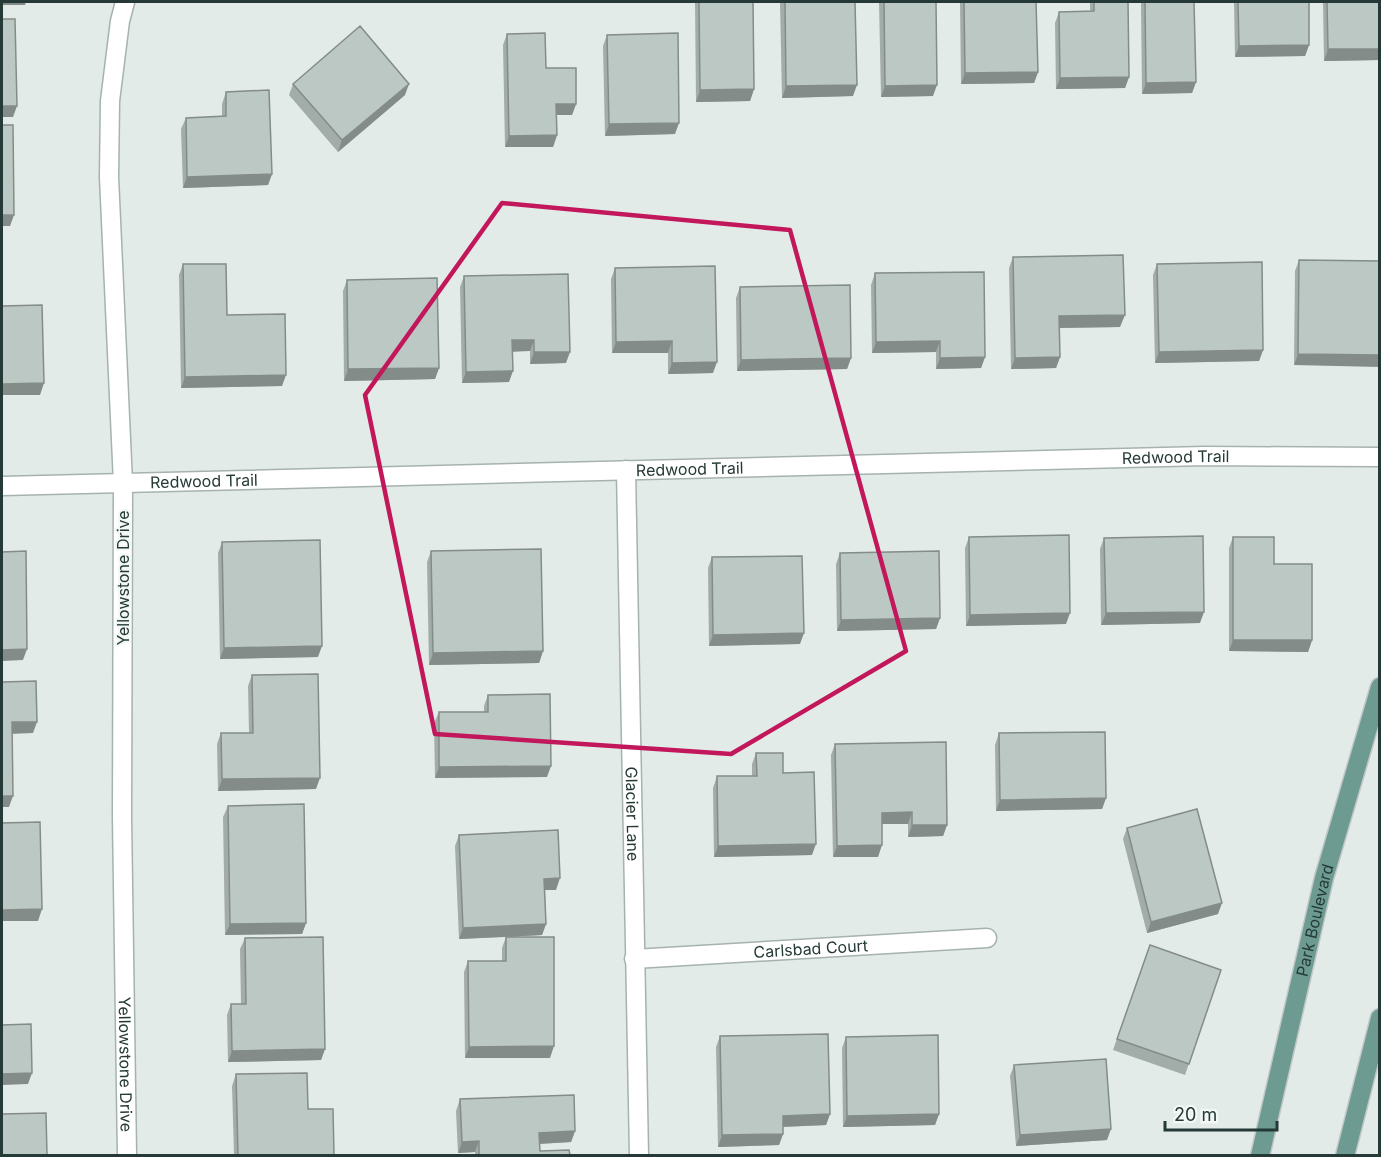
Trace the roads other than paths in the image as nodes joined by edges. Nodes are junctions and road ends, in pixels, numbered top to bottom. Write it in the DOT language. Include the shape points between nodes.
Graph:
graph roads {
  1 [pos="125,2"];
  2 [pos="1380,457"];
  3 [pos="626,470"];
  4 [pos="123,483"];
  5 [pos="2,486"];
  6 [pos="1380,687"];
  7 [pos="987,938"];
  8 [pos="634,959"];
  9 [pos="1380,1018"];
  10 [pos="127,1155"];
  11 [pos="639,1155"];
  12 [pos="1260,1155"];
  13 [pos="1345,1155"];
  1 -- 4 [label="street, Yellowstone Drive" via="110,101 109,177"];
  2 -- 3 [label="street, Redwood Trail" via="1204,456"];
  3 -- 4 [label="street, Redwood Trail"];
  3 -- 8 [label="street, Glacier Lane"];
  4 -- 5 [label="street, Redwood Trail"];
  4 -- 10 [label="street, Yellowstone Drive"];
  6 -- 12 [label="main road, Park Boulevard" via="1324,878"];
  7 -- 8 [label="street, Carlsbad Court"];
  8 -- 11 [label="street, Glacier Lane"];
  9 -- 13 [label="main road"];
}
